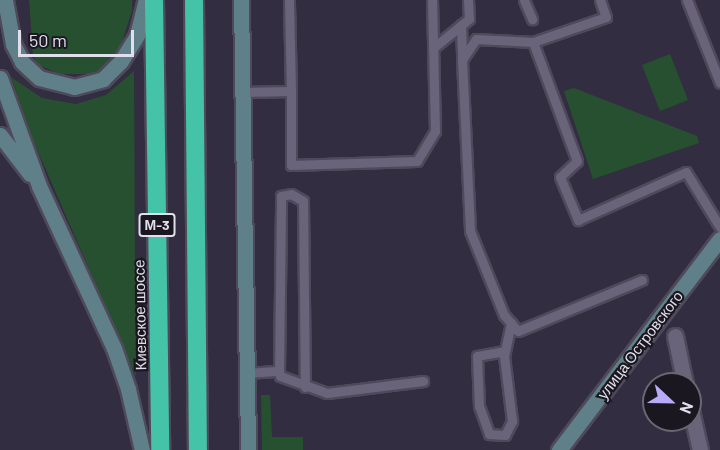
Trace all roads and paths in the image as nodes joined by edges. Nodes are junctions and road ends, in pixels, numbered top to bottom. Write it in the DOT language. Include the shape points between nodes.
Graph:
graph roads {
  1 [pos="3,0"];
  2 [pos="146,0"];
  3 [pos="154,0"];
  4 [pos="194,0"];
  5 [pos="241,0"];
  6 [pos="289,0"];
  7 [pos="432,0"];
  8 [pos="468,0"];
  9 [pos="524,0"];
  10 [pos="600,0"];
  11 [pos="687,0"];
  12 [pos="0,12"];
  13 [pos="532,20"];
  14 [pos="461,25"];
  15 [pos="533,42"];
  16 [pos="433,48"];
  17 [pos="462,60"];
  18 [pos="0,78"];
  19 [pos="720,83"];
  20 [pos="291,91"];
  21 [pos="243,93"];
  22 [pos="0,135"];
  23 [pos="39,186"];
  24 [pos="720,227"];
  25 [pos="720,239"];
  26 [pos="642,280"];
  27 [pos="511,323"];
  28 [pos="675,336"];
  29 [pos="505,351"];
  30 [pos="279,371"];
  31 [pos="682,372"];
  32 [pos="247,374"];
  33 [pos="423,381"];
  34 [pos="305,387"];
  35 [pos="695,432"];
  36 [pos="142,450"];
  37 [pos="160,450"];
  38 [pos="198,450"];
  39 [pos="248,450"];
  40 [pos="559,450"];
  41 [pos="699,450"];
  1 -- 2 [label="main road" via="13,44 22,62 39,78 74,87 103,78 121,61 137,35"];
  1 -- 12 [label="main road"];
  3 -- 37 [label="highway, Киевское шоссе / М-3"];
  4 -- 38 [label="highway, М-3"];
  5 -- 21 [label="main road"];
  6 -- 20 [label="lane"];
  7 -- 16 [label="lane"];
  8 -- 14 [label="lane" via="469,19"];
  9 -- 13 [label="lane"];
  10 -- 15 [label="lane" via="606,17"];
  11 -- 19 [label="lane"];
  14 -- 16 [label="lane"];
  14 -- 17 [label="lane"];
  15 -- 17 [label="lane" via="476,39"];
  15 -- 24 [label="lane" via="577,161 560,177 578,220 686,172"];
  16 -- 20 [label="lane" via="435,132 417,161 291,165"];
  17 -- 27 [label="lane" via="470,231 504,315"];
  18 -- 23 [label="main road"];
  20 -- 21 [label="lane"];
  21 -- 32 [label="main road"];
  22 -- 23 [label="main road"];
  23 -- 36 [label="main road" via="114,348"];
  25 -- 40 [label="main road, улица Островского"];
  26 -- 27 [label="lane" via="518,332"];
  27 -- 29 [label="lane"];
  28 -- 31 [label="street"];
  29 -- 29 [label="lane" via="512,421 505,435 489,434 479,406 477,356"];
  30 -- 32 [label="lane"];
  30 -- 34 [label="lane" via="280,376"];
  30 -- 34 [label="lane" via="281,196 291,194 303,201"];
  32 -- 39 [label="main road"];
  33 -- 34 [label="lane" via="327,393"];
  35 -- 41 [label="street"];
}
